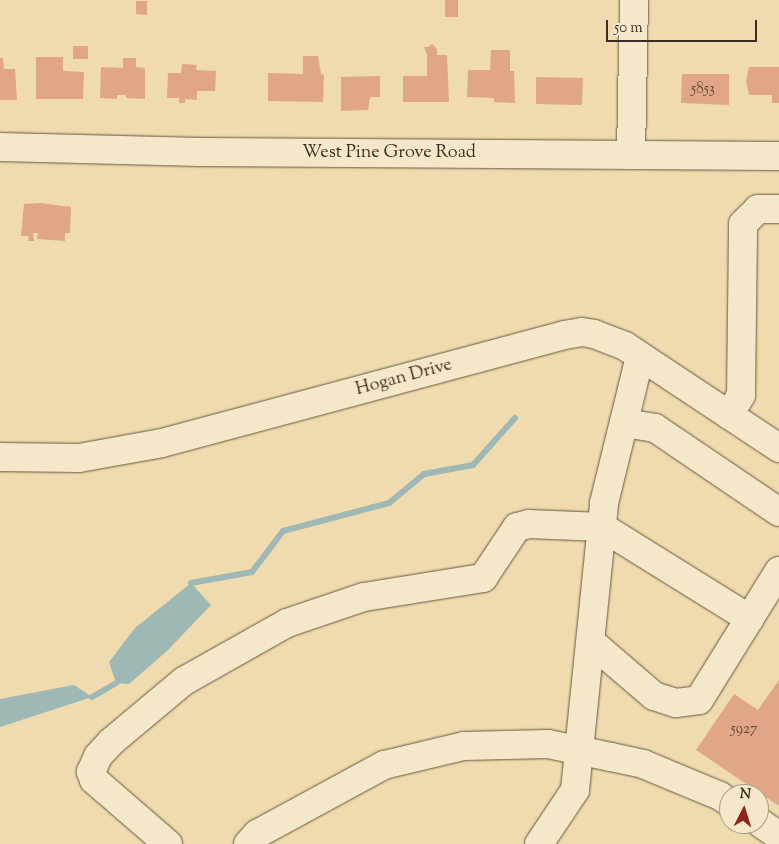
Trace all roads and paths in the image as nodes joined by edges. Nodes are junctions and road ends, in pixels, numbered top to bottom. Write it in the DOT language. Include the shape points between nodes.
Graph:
graph roads {
  1 [pos="634,0"];
  2 [pos="0,147"];
  3 [pos="631,155"];
  4 [pos="779,156"];
  5 [pos="779,209"];
  6 [pos="640,356"];
  7 [pos="729,415"];
  8 [pos="624,423"];
  9 [pos="779,448"];
  10 [pos="0,458"];
  11 [pos="779,512"];
  12 [pos="602,526"];
  13 [pos="779,571"];
  14 [pos="750,619"];
  15 [pos="590,642"];
  16 [pos="580,751"];
  17 [pos="719,796"];
  18 [pos="168,844"];
  19 [pos="248,844"];
  20 [pos="539,844"];
  1 -- 3 [label="street"];
  2 -- 3 [label="street, West Pine Grove Road"];
  3 -- 4 [label="street, West Pine Grove Road"];
  5 -- 7 [label="street" via="758,209 743,224 741,395"];
  6 -- 7 [label="street, Hogan Drive"];
  6 -- 8 [label="street"];
  6 -- 10 [label="street, Hogan Drive" via="625,346 582,332 162,443 79,458"];
  7 -- 9 [label="street, Hogan Drive"];
  8 -- 11 [label="street" via="655,428"];
  8 -- 12 [label="street" via="604,503"];
  12 -- 14 [label="street"];
  12 -- 15 [label="street"];
  12 -- 18 [label="street" via="529,524 517,527 483,578 364,597 287,623 184,681 111,742 98,756 92,772 94,780"];
  13 -- 14 [label="street"];
  14 -- 15 [label="street" via="699,700 676,703 654,696"];
  15 -- 16 [label="street"];
  16 -- 17 [label="street" via="644,764"];
  16 -- 19 [label="street" via="548,744 464,746 384,764 258,834"];
  16 -- 20 [label="street" via="575,790"];
}
